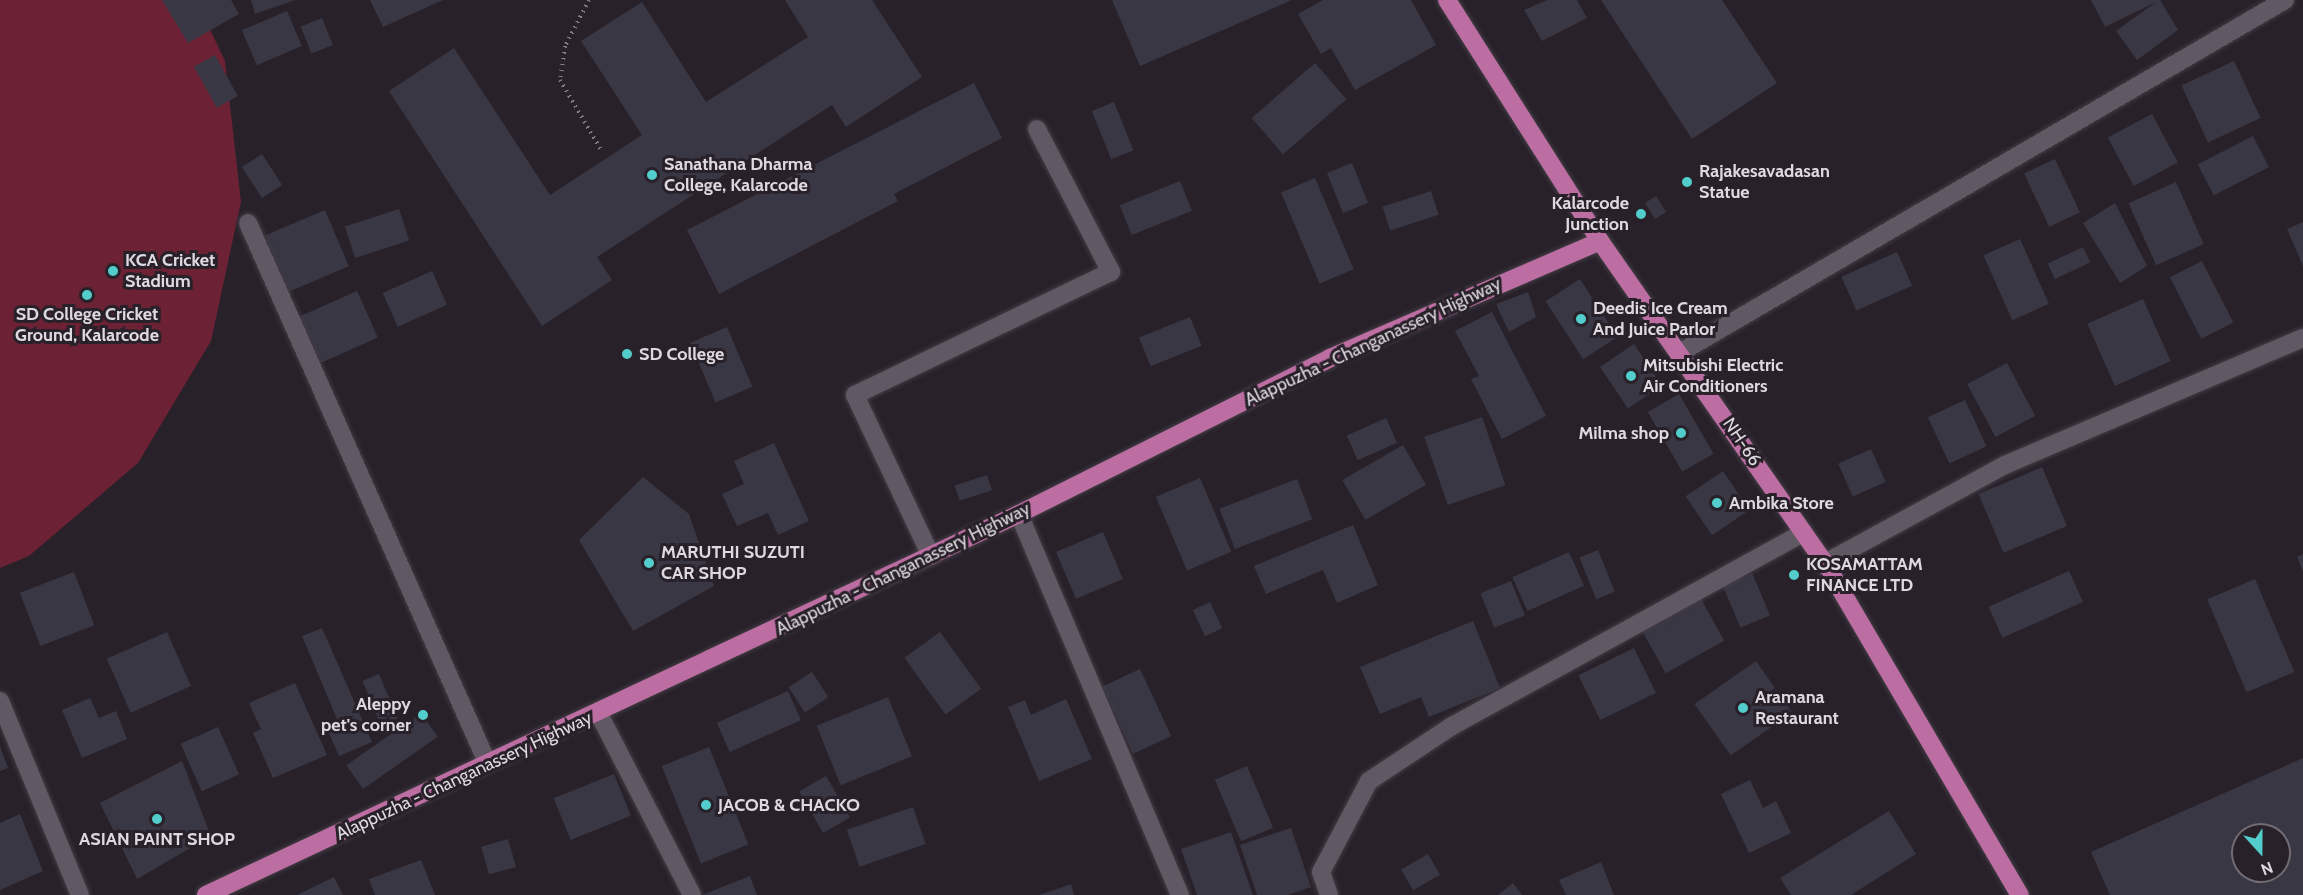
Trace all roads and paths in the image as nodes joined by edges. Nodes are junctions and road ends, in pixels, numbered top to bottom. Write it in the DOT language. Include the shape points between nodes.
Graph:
graph roads {
  1 [pos="589,0"];
  2 [pos="1447,0"];
  3 [pos="2285,0"];
  4 [pos="1037,129"];
  5 [pos="601,150"];
  6 [pos="248,223"];
  7 [pos="1600,241"];
  8 [pos="2303,338"];
  9 [pos="1681,352"];
  10 [pos="1019,514"];
  11 [pos="1803,532"];
  12 [pos="931,556"];
  13 [pos="1825,562"];
  14 [pos="0,701"];
  15 [pos="599,714"];
  16 [pos="487,762"];
  17 [pos="80,895"];
  18 [pos="206,895"];
  19 [pos="692,895"];
  20 [pos="1180,895"];
  21 [pos="1329,895"];
  22 [pos="2020,895"];
  1 -- 5 [label="path" via="566,46 560,80"];
  2 -- 7 [label="main road, NH-66"];
  3 -- 9 [label="street"];
  4 -- 12 [label="street" via="1111,272 855,396"];
  6 -- 16 [label="street"];
  7 -- 9 [label="main road, NH-66"];
  7 -- 10 [label="main road, Alappuzha - Changanassery Highway" via="1330,358"];
  8 -- 13 [label="street" via="2005,465"];
  9 -- 11 [label="main road, NH-66"];
  10 -- 12 [label="main road, Alappuzha - Changanassery Highway"];
  10 -- 20 [label="street"];
  11 -- 13 [label="main road, NH-66"];
  11 -- 21 [label="street" via="1452,726 1369,781 1321,872"];
  12 -- 15 [label="main road, Alappuzha - Changanassery Highway"];
  13 -- 22 [label="main road, NH-66"];
  14 -- 17 [label="street"];
  15 -- 16 [label="main road, Alappuzha - Changanassery Highway"];
  15 -- 19 [label="street"];
  16 -- 18 [label="main road, Alappuzha - Changanassery Highway"];
}
